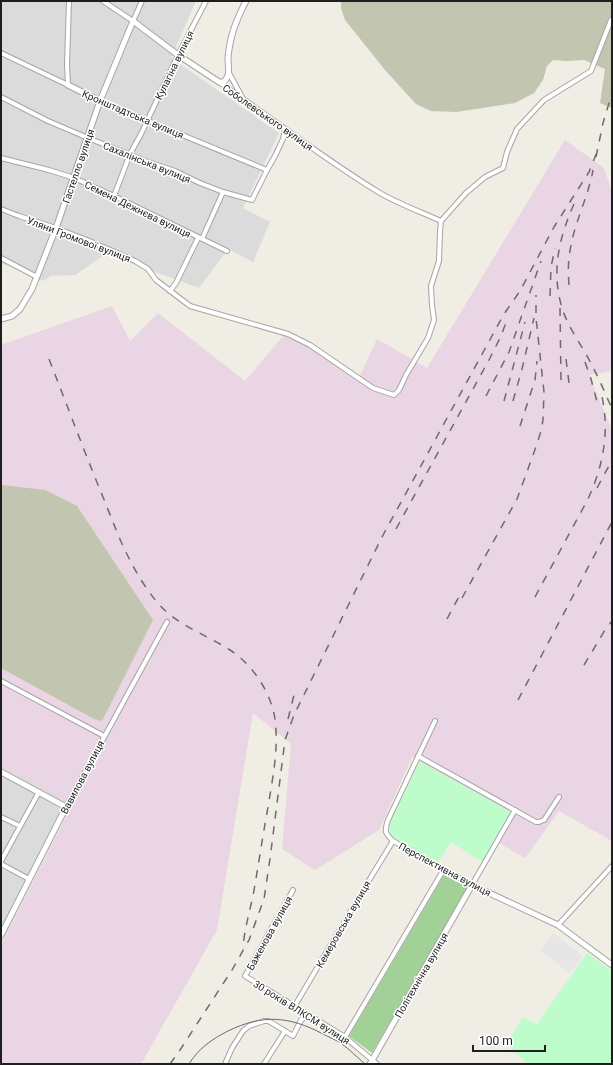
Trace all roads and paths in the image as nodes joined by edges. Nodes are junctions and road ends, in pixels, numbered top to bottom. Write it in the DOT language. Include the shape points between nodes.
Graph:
graph roads {
  1 [pos="69,1"];
  2 [pos="103,1"];
  3 [pos="142,1"];
  4 [pos="206,1"];
  5 [pos="246,1"];
  6 [pos="611,20"];
  7 [pos="133,21"];
  8 [pos="1,53"];
  9 [pos="178,55"];
  10 [pos="229,73"];
  11 [pos="218,82"];
  12 [pos="68,85"];
  13 [pos="1,97"];
  14 [pos="243,98"];
  15 [pos="100,101"];
  16 [pos="147,120"];
  17 [pos="285,130"];
  18 [pos="88,138"];
  19 [pos="130,154"];
  20 [pos="1,158"];
  21 [pos="267,170"];
  22 [pos="74,178"];
  23 [pos="223,192"];
  24 [pos="114,196"];
  25 [pos="1,209"];
  26 [pos="441,220"];
  27 [pos="56,228"];
  28 [pos="200,238"];
  29 [pos="226,251"];
  30 [pos="1,258"];
  31 [pos="37,277"];
  32 [pos="170,291"];
  33 [pos="1,319"];
  34 [pos="167,622"];
  35 [pos="1,681"];
  36 [pos="435,721"];
  37 [pos="104,736"];
  38 [pos="418,756"];
  39 [pos="1,772"];
  40 [pos="39,792"];
  41 [pos="559,797"];
  42 [pos="66,807"];
  43 [pos="515,810"];
  44 [pos="1,817"];
  45 [pos="20,826"];
  46 [pos="393,841"];
  47 [pos="3,852"];
  48 [pos="1,862"];
  49 [pos="612,866"];
  50 [pos="444,869"];
  51 [pos="29,879"];
  52 [pos="472,885"];
  53 [pos="293,890"];
  54 [pos="558,925"];
  55 [pos="1,934"];
  56 [pos="612,965"];
  57 [pos="245,976"];
  58 [pos="294,1007"];
  59 [pos="308,1015"];
  60 [pos="285,1030"];
  61 [pos="345,1037"];
  62 [pos="371,1062"];
  63 [pos="225,1064"];
  64 [pos="264,1064"];
  65 [pos="377,1064"];
  1 -- 12 [label="street"];
  2 -- 7 [label="street, Соболевського вулиця"];
  3 -- 7 [label="street, Гастелло вулиця"];
  4 -- 9 [label="street, Кулагіна вулиця"];
  5 -- 10 [label="street" via="232,32"];
  6 -- 26 [label="street" via="590,71 544,100 517,129 503,168 485,177"];
  7 -- 9 [label="street, Соболевського вулиця"];
  7 -- 15 [label="street, Гастелло вулиця"];
  8 -- 12 [label="street, Кронштадтська вулиця"];
  9 -- 11 [label="street, Соболевського вулиця"];
  9 -- 16 [label="street, Кулагіна вулиця"];
  10 -- 11 [label="street" via="224,82"];
  10 -- 14 [label="street"];
  11 -- 14 [label="street, Соболевського вулиця"];
  12 -- 15 [label="street, Кронштадтська вулиця"];
  13 -- 18 [label="street, Сахалінська вулиця"];
  14 -- 17 [label="street, Соболевського вулиця"];
  15 -- 16 [label="street, Кронштадтська вулиця"];
  15 -- 18 [label="street, Гастелло вулиця"];
  16 -- 19 [label="street, Кулагіна вулиця"];
  16 -- 21 [label="street, Кронштадтська вулиця"];
  17 -- 21 [label="street"];
  17 -- 26 [label="street, Соболевського вулиця" via="381,193"];
  18 -- 19 [label="street, Сахалінська вулиця"];
  18 -- 22 [label="street, Гастелло вулиця"];
  19 -- 23 [label="street, Сахалінська вулиця"];
  19 -- 24 [label="street, Кулагіна вулиця"];
  20 -- 22 [label="street, Семена Дежнєва вулиця"];
  21 -- 23 [label="street, Сахалінська вулиця" via="252,200"];
  22 -- 24 [label="street, Семена Дежнєва вулиця"];
  22 -- 27 [label="street, Гастелло вулиця"];
  23 -- 28 [label="street"];
  24 -- 28 [label="street, Семена Дежнєва вулиця"];
  25 -- 27 [label="street, Уляни Громової вулиця"];
  26 -- 32 [label="street, Уляни Громової вулиця" via="439,261 432,286 434,320 428,338 394,395 373,388 310,345 288,334 190,306"];
  27 -- 31 [label="street, Гастелло вулиця"];
  27 -- 32 [label="street, Уляни Громової вулиця" via="148,268 156,280"];
  28 -- 29 [label="street, Семена Дежнєва вулиця"];
  28 -- 32 [label="street"];
  30 -- 31 [label="street"];
  31 -- 33 [label="street, Гастелло вулиця" via="20,309 12,316"];
  34 -- 37 [label="street, Вавилова вулиця"];
  35 -- 37 [label="street"];
  36 -- 38 [label="street, Перспективна вулиця"];
  37 -- 42 [label="street, Вавилова вулиця"];
  38 -- 43 [label="street"];
  38 -- 46 [label="street, Перспективна вулиця" via="388,820 385,832"];
  39 -- 40 [label="street"];
  40 -- 42 [label="street"];
  40 -- 45 [label="street"];
  41 -- 43 [label="street" via="542,822 536,822"];
  42 -- 51 [label="street, Вавилова вулиця"];
  43 -- 52 [label="street"];
  44 -- 45 [label="street"];
  45 -- 47 [label="street"];
  46 -- 50 [label="street, Перспективна вулиця"];
  46 -- 58 [label="street, Кемеровська вулиця"];
  47 -- 48 [label="street"];
  48 -- 51 [label="street"];
  49 -- 54 [label="street"];
  50 -- 52 [label="street, Перспективна вулиця"];
  50 -- 61 [label="street"];
  51 -- 55 [label="street, Вавилова вулиця"];
  52 -- 54 [label="street, Перспективна вулиця"];
  52 -- 62 [label="street, Політехнічна вулиця"];
  53 -- 57 [label="street, Баженова вулиця"];
  54 -- 56 [label="street, Перспективна вулиця"];
  57 -- 58 [label="street, 30 років ВЛКСМ вулиця"];
  58 -- 59 [label="street, 30 років ВЛКСМ вулиця"];
  59 -- 60 [label="street" via="301,1020 293,1036"];
  59 -- 61 [label="street, 30 років ВЛКСМ вулиця"];
  60 -- 63 [label="street" via="268,1021 249,1026 243,1030"];
  60 -- 64 [label="street"];
  61 -- 62 [label="street, 30 років ВЛКСМ вулиця"];
  62 -- 65 [label="street, 30 років ВЛКСМ вулиця"];
}
